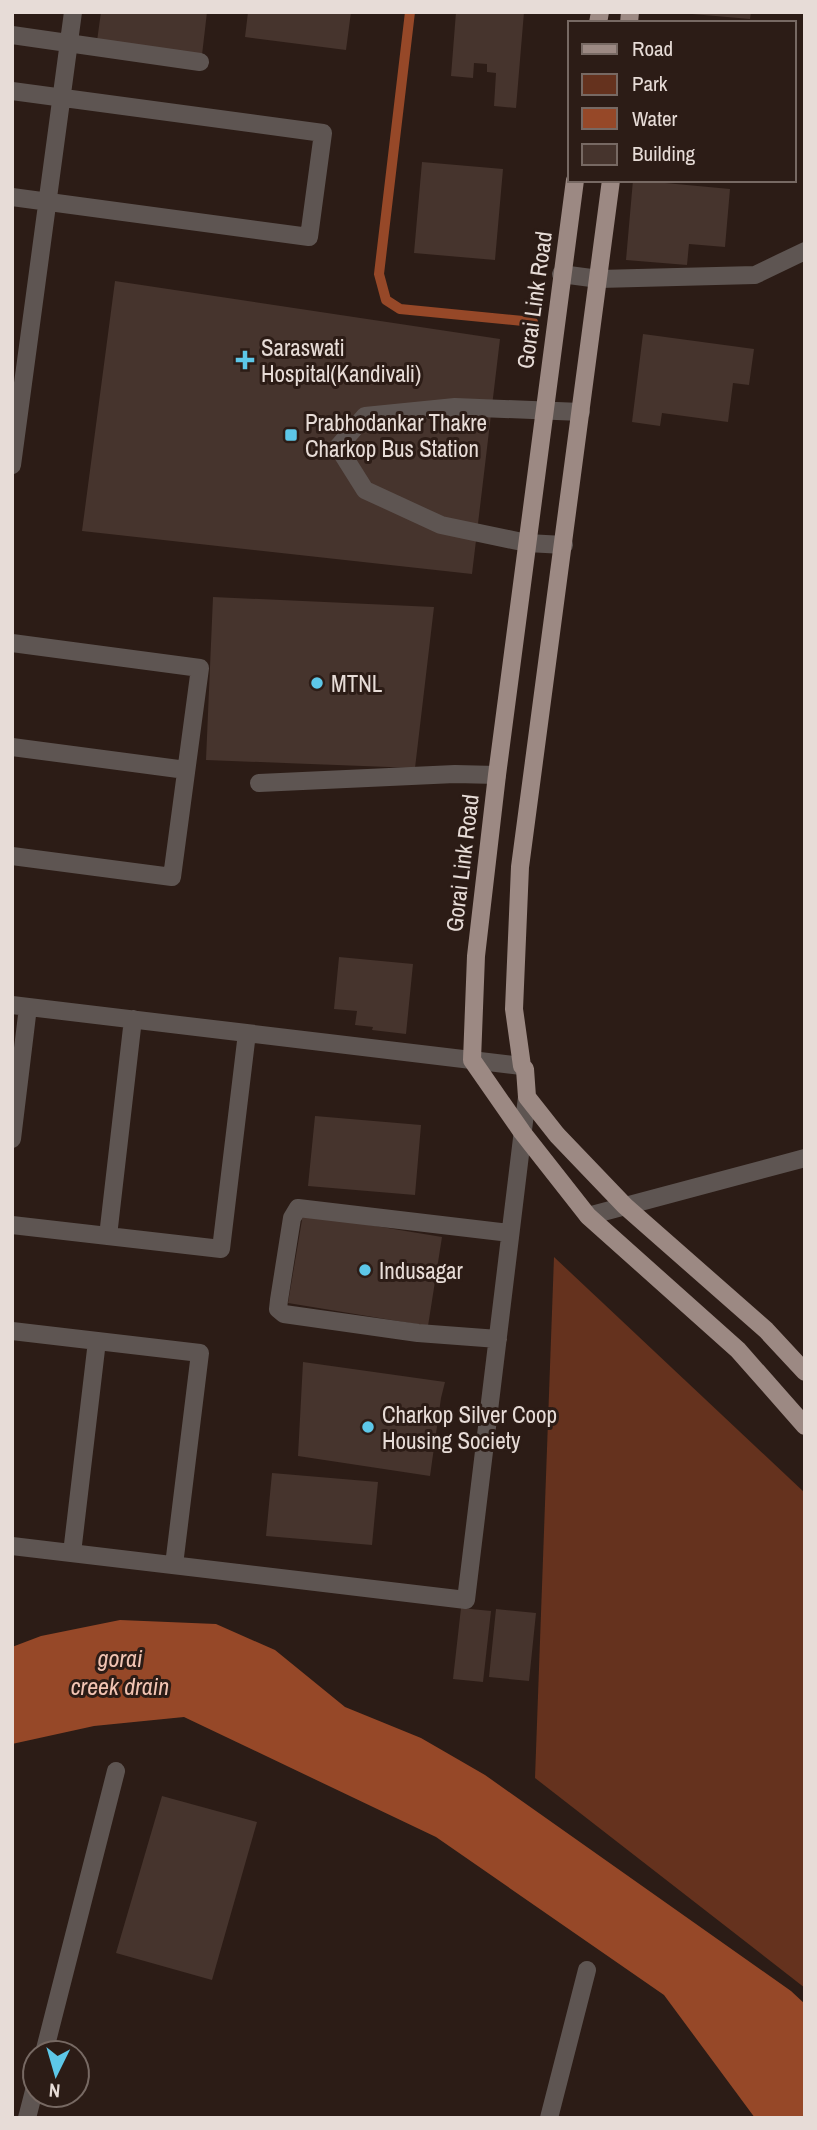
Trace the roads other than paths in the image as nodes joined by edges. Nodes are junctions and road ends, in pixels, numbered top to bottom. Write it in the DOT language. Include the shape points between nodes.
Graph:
graph roads {
  1 [pos="73,12"];
  2 [pos="12,35"];
  3 [pos="69,42"];
  4 [pos="200,62"];
  5 [pos="12,92"];
  6 [pos="61,98"];
  7 [pos="575,182"];
  8 [pos="611,182"];
  9 [pos="12,197"];
  10 [pos="47,202"];
  11 [pos="805,251"];
  12 [pos="561,274"];
  13 [pos="599,279"];
  14 [pos="21,327"];
  15 [pos="18,379"];
  16 [pos="544,411"];
  17 [pos="581,412"];
  18 [pos="12,466"];
  19 [pos="527,542"];
  20 [pos="564,545"];
  21 [pos="12,643"];
  22 [pos="12,747"];
  23 [pos="186,770"];
  24 [pos="497,775"];
  25 [pos="259,783"];
  26 [pos="12,856"];
  27 [pos="20,1006"];
  28 [pos="134,1019"];
  29 [pos="247,1032"];
  30 [pos="472,1060"];
  31 [pos="522,1066"];
  32 [pos="527,1097"];
  33 [pos="522,1132"];
  34 [pos="12,1139"];
  35 [pos="805,1157"];
  36 [pos="625,1206"];
  37 [pos="588,1216"];
  38 [pos="12,1224"];
  39 [pos="510,1233"];
  40 [pos="107,1236"];
  41 [pos="12,1331"];
  42 [pos="498,1339"];
  43 [pos="97,1341"];
  44 [pos="805,1373"];
  45 [pos="805,1426"];
  46 [pos="12,1546"];
  47 [pos="72,1553"];
  48 [pos="174,1565"];
  49 [pos="116,1771"];
  50 [pos="587,1970"];
  51 [pos="48,2039"];
  52 [pos="549,2118"];
  1 -- 3 [label="street"];
  2 -- 3 [label="street"];
  3 -- 4 [label="street"];
  3 -- 6 [label="street"];
  5 -- 6 [label="street"];
  6 -- 10 [label="street"];
  6 -- 10 [label="street" via="323,133 309,237"];
  7 -- 12 [label="main road, Gorai Link Road"];
  8 -- 13 [label="main road"];
  9 -- 10 [label="street"];
  10 -- 14 [label="street"];
  11 -- 13 [label="street" via="755,275"];
  12 -- 13 [label="street"];
  12 -- 16 [label="main road, Gorai Link Road"];
  13 -- 17 [label="main road"];
  14 -- 15 [label="street"];
  15 -- 18 [label="street"];
  16 -- 17 [label="street"];
  16 -- 19 [label="main road, Gorai Link Road"];
  16 -- 19 [label="street" via="455,407 365,416 338,447 365,490 441,525"];
  17 -- 20 [label="main road"];
  19 -- 20 [label="street"];
  19 -- 24 [label="main road, Gorai Link Road"];
  20 -- 31 [label="main road" via="520,867 514,1009"];
  21 -- 23 [label="street" via="200,668"];
  22 -- 23 [label="street"];
  23 -- 26 [label="street" via="172,877"];
  24 -- 25 [label="street"];
  24 -- 30 [label="main road, Gorai Link Road" via="477,956"];
  27 -- 28 [label="street"];
  27 -- 34 [label="street"];
  28 -- 29 [label="street"];
  28 -- 40 [label="street"];
  29 -- 30 [label="street"];
  29 -- 40 [label="street" via="221,1249"];
  30 -- 31 [label="street"];
  30 -- 33 [label="main road"];
  31 -- 32 [label="main road"];
  32 -- 33 [label="street"];
  32 -- 36 [label="main road"];
  33 -- 37 [label="main road"];
  33 -- 39 [label="street"];
  35 -- 36 [label="street"];
  36 -- 37 [label="street"];
  36 -- 44 [label="main road" via="766,1330"];
  37 -- 45 [label="main road" via="738,1350"];
  38 -- 40 [label="street"];
  39 -- 42 [label="street"];
  39 -- 42 [label="street" via="298,1208 292,1218 279,1300 278,1309 284,1314"];
  41 -- 43 [label="street"];
  42 -- 48 [label="street" via="466,1600"];
  43 -- 47 [label="street"];
  43 -- 48 [label="street" via="200,1353"];
  46 -- 47 [label="street"];
  47 -- 48 [label="street"];
  49 -- 51 [label="street"];
  50 -- 52 [label="street"];
}
